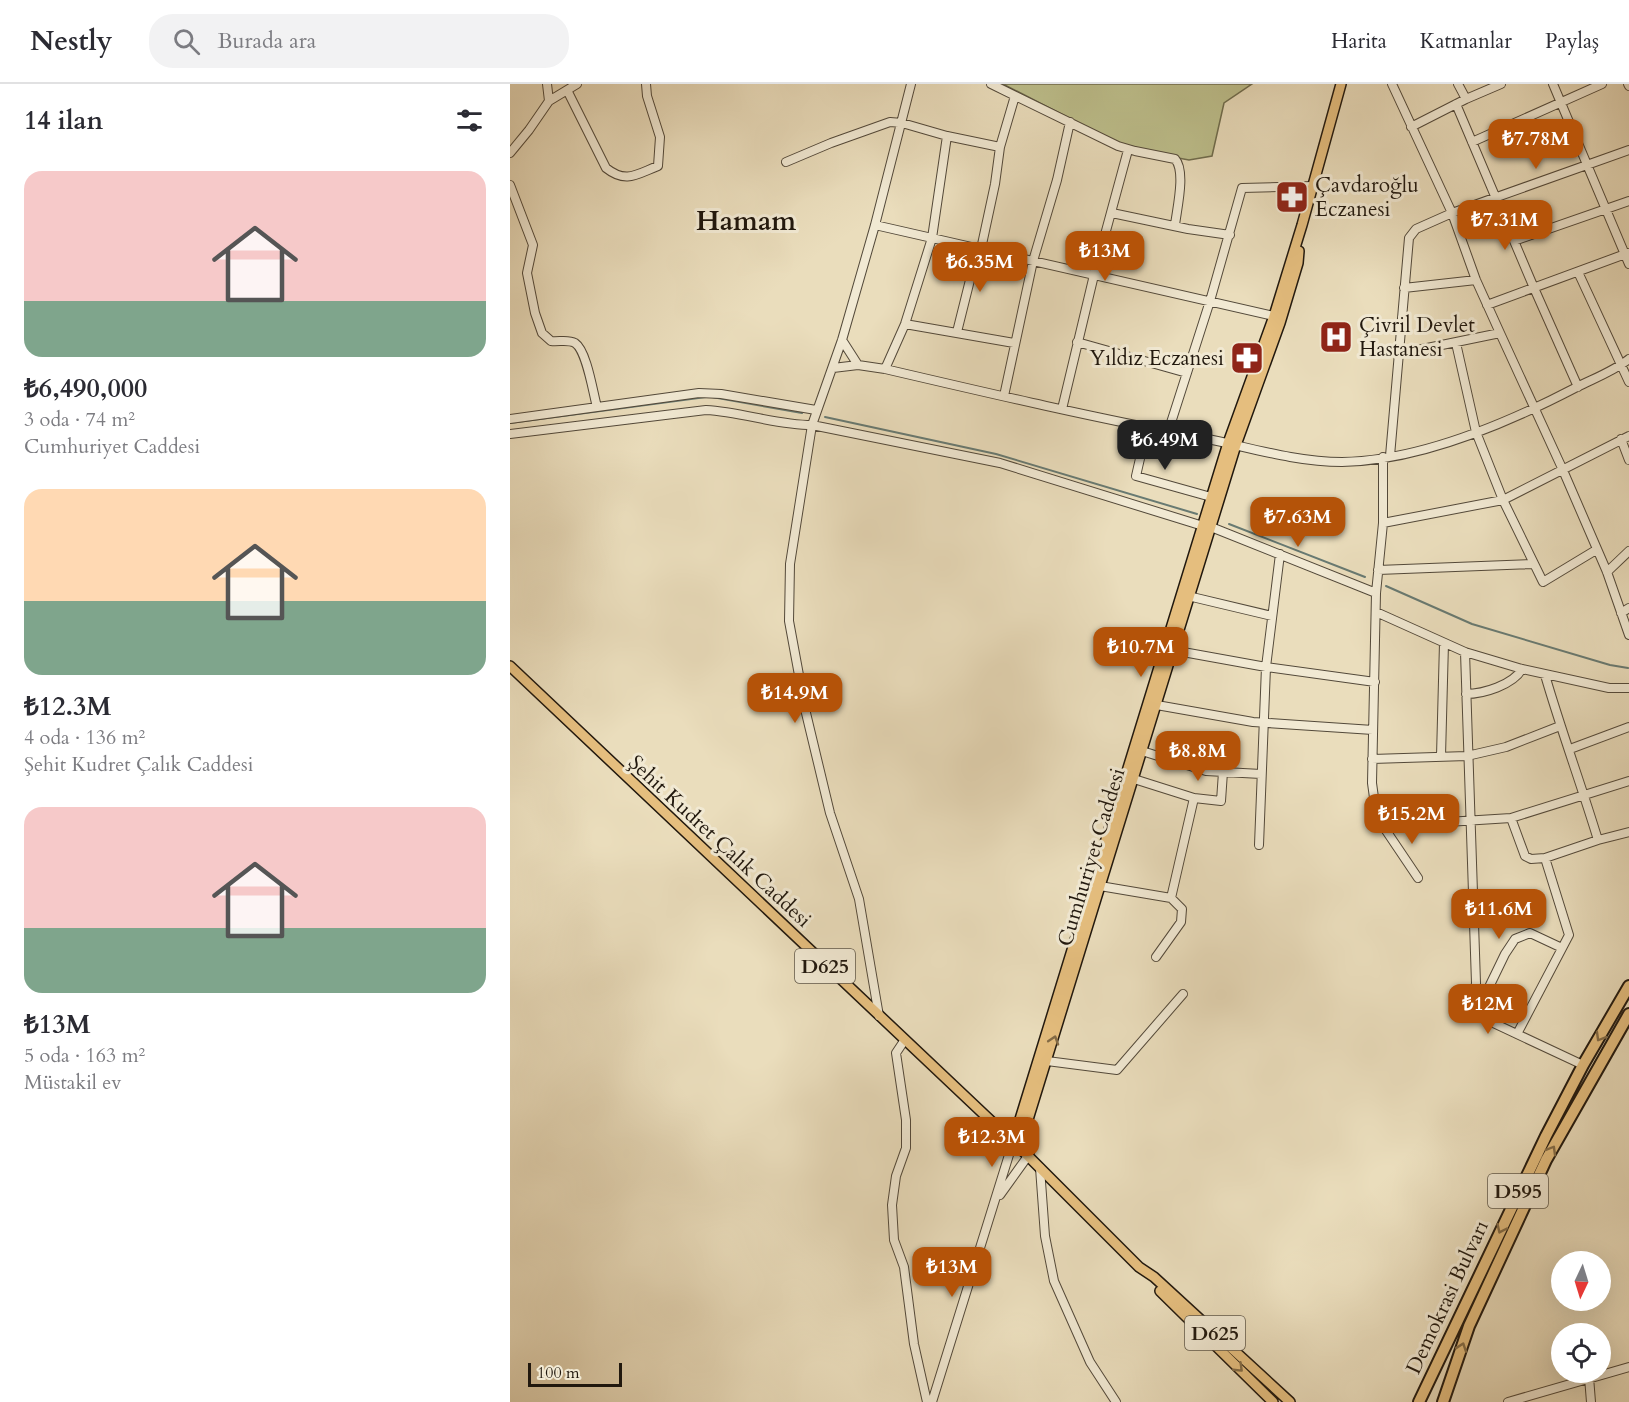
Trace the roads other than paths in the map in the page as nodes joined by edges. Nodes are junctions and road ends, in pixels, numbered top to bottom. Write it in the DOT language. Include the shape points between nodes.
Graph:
graph roads {
  1 [pos="546,84"];
  2 [pos="577,84"];
  3 [pos="646,84"];
  4 [pos="911,84"];
  5 [pos="991,84"];
  6 [pos="1341,84"];
  7 [pos="1392,84"];
  8 [pos="1458,84"];
  9 [pos="1501,84"];
  10 [pos="1553,84"];
  11 [pos="1602,84"];
  12 [pos="567,90"];
  13 [pos="1015,96"];
  14 [pos="1466,99"];
  15 [pos="549,101"];
  16 [pos="1562,101"];
  17 [pos="1456,104"];
  18 [pos="1070,122"];
  19 [pos="902,123"];
  20 [pos="1411,128"];
  21 [pos="947,136"];
  22 [pos="1472,142"];
  23 [pos="1000,147"];
  24 [pos="1128,150"];
  25 [pos="1629,150"];
  26 [pos="510,153"];
  27 [pos="786,162"];
  28 [pos="1588,166"];
  29 [pos="510,185"];
  30 [pos="1313,186"];
  31 [pos="1496,196"];
  32 [pos="1629,201"];
  33 [pos="1606,209"];
  34 [pos="1112,213"];
  35 [pos="1452,213"];
  36 [pos="875,225"];
  37 [pos="1174,225"];
  38 [pos="1302,225"];
  39 [pos="1230,235"];
  40 [pos="932,238"];
  41 [pos="1514,241"];
  42 [pos="980,249"];
  43 [pos="1627,254"];
  44 [pos="1034,261"];
  45 [pos="1629,264"];
  46 [pos="1578,272"];
  47 [pos="1094,274"];
  48 [pos="1476,280"];
  49 [pos="1404,288"];
  50 [pos="1534,288"];
  51 [pos="1210,301"];
  52 [pos="1487,305"];
  53 [pos="1274,316"];
  54 [pos="905,324"];
  55 [pos="957,332"];
  56 [pos="1500,333"];
  57 [pos="842,340"];
  58 [pos="1077,342"];
  59 [pos="1014,343"];
  60 [pos="1456,344"];
  61 [pos="1398,354"];
  62 [pos="1629,359"];
  63 [pos="1622,364"];
  64 [pos="858,365"];
  65 [pos="833,368"];
  66 [pos="885,369"];
  67 [pos="1187,373"];
  68 [pos="1629,382"];
  69 [pos="1578,387"];
  70 [pos="1004,396"];
  71 [pos="597,407"];
  72 [pos="1062,409"];
  73 [pos="1535,409"];
  74 [pos="816,410"];
  75 [pos="510,419"];
  76 [pos="812,425"];
  77 [pos="1148,428"];
  78 [pos="1168,432"];
  79 [pos="1476,432"];
  80 [pos="510,434"];
  81 [pos="1629,436"];
  82 [pos="1621,440"];
  83 [pos="1232,444"];
  84 [pos="1387,457"];
  85 [pos="1629,460"];
  86 [pos="1562,468"];
  87 [pos="1211,497"];
  88 [pos="1503,500"];
  89 [pos="1383,523"];
  90 [pos="1207,526"];
  91 [pos="1596,550"];
  92 [pos="1629,551"];
  93 [pos="1280,554"];
  94 [pos="1533,564"];
  95 [pos="1378,570"];
  96 [pos="1607,572"];
  97 [pos="1376,593"];
  98 [pos="1188,596"];
  99 [pos="1629,608"];
  100 [pos="1376,612"];
  101 [pos="1621,613"];
  102 [pos="1272,616"];
  103 [pos="1629,635"];
  104 [pos="1444,643"];
  105 [pos="1172,650"];
  106 [pos="1465,652"];
  107 [pos="510,666"];
  108 [pos="1266,667"];
  109 [pos="1522,669"];
  110 [pos="1545,675"];
  111 [pos="1375,682"];
  112 [pos="1629,688"];
  113 [pos="1466,693"];
  114 [pos="1152,704"];
  115 [pos="1264,722"];
  116 [pos="1560,726"];
  117 [pos="1629,727"];
  118 [pos="1373,730"];
  119 [pos="1570,748"];
  120 [pos="1142,752"];
  121 [pos="1441,756"];
  122 [pos="1467,756"];
  123 [pos="1372,759"];
  124 [pos="1223,772"];
  125 [pos="1261,774"];
  126 [pos="1134,779"];
  127 [pos="1629,781"];
  128 [pos="1584,795"];
  129 [pos="1194,798"];
  130 [pos="1511,818"];
  131 [pos="1469,821"];
  132 [pos="1383,826"];
  133 [pos="1629,832"];
  134 [pos="1598,840"];
  135 [pos="1259,845"];
  136 [pos="1545,858"];
  137 [pos="1418,878"];
  138 [pos="1100,886"];
  139 [pos="1171,898"];
  140 [pos="1562,948"];
  141 [pos="1156,957"];
  142 [pos="1629,986"];
  143 [pos="1183,994"];
  144 [pos="1629,1014"];
  145 [pos="1475,1016"];
  146 [pos="880,1017"];
  147 [pos="1517,1034"];
  148 [pos="904,1041"];
  149 [pos="1047,1061"];
  150 [pos="1583,1065"];
  151 [pos="1013,1142"];
  152 [pos="1028,1156"];
  153 [pos="1040,1168"];
  154 [pos="995,1201"];
  155 [pos="1139,1267"];
  156 [pos="1629,1367"];
  157 [pos="1611,1372"];
  158 [pos="1570,1383"];
  159 [pos="1589,1383"];
  160 [pos="927,1402"];
  161 [pos="932,1402"];
  162 [pos="1116,1402"];
  163 [pos="1274,1402"];
  164 [pos="1290,1402"];
  165 [pos="1419,1402"];
  166 [pos="1443,1402"];
  167 [pos="1508,1402"];
  168 [pos="1591,1402"];
  1 -- 15 [label="street"];
  2 -- 12 [label="street"];
  3 -- 12 [label="street" via="660,137 658,166 626,178 606,168"];
  4 -- 19 [label="street"];
  5 -- 13 [label="street"];
  6 -- 30 [label="main road, Cumhuriyet Caddesi"];
  7 -- 20 [label="street"];
  8 -- 14 [label="street"];
  9 -- 14 [label="street"];
  10 -- 16 [label="street"];
  11 -- 16 [label="street"];
  12 -- 15 [label="street"];
  13 -- 18 [label="street"];
  13 -- 23 [label="street"];
  14 -- 17 [label="street"];
  15 -- 26 [label="street"];
  16 -- 22 [label="street"];
  16 -- 28 [label="street"];
  17 -- 20 [label="street"];
  17 -- 22 [label="street"];
  18 -- 24 [label="street"];
  18 -- 44 [label="street"];
  19 -- 21 [label="street"];
  19 -- 27 [label="street" via="884,123"];
  19 -- 36 [label="street"];
  20 -- 35 [label="street"];
  21 -- 23 [label="street"];
  21 -- 40 [label="street"];
  22 -- 31 [label="street"];
  23 -- 42 [label="street"];
  24 -- 34 [label="street"];
  24 -- 37 [label="street" via="1174,159 1179,164"];
  25 -- 28 [label="street"];
  28 -- 31 [label="street"];
  28 -- 33 [label="street"];
  29 -- 71 [label="street" via="533,245 527,273 542,333 551,341 570,341 579,348"];
  30 -- 38 [label="main road, Cumhuriyet Caddesi"];
  30 -- 39 [label="street" via="1242,188"];
  31 -- 35 [label="street"];
  31 -- 41 [label="street"];
  32 -- 33 [label="street"];
  33 -- 41 [label="street"];
  33 -- 43 [label="street"];
  34 -- 37 [label="street"];
  34 -- 47 [label="street"];
  35 -- 48 [label="street"];
  35 -- 49 [label="street" via="1410,234"];
  36 -- 40 [label="street"];
  36 -- 57 [label="street"];
  37 -- 39 [label="street"];
  38 -- 53 [label="main road, Cumhuriyet Caddesi"];
  38 -- 83 [label="main road, Cumhuriyet Caddesi" via="1298,263 1283,312"];
  39 -- 51 [label="street"];
  40 -- 42 [label="street"];
  40 -- 54 [label="street"];
  41 -- 50 [label="street"];
  42 -- 44 [label="street"];
  42 -- 55 [label="street"];
  43 -- 45 [label="street"];
  43 -- 46 [label="street"];
  44 -- 47 [label="street"];
  44 -- 59 [label="street"];
  46 -- 50 [label="street"];
  46 -- 63 [label="street"];
  47 -- 51 [label="street"];
  47 -- 58 [label="street"];
  48 -- 49 [label="street"];
  48 -- 52 [label="street"];
  49 -- 61 [label="street"];
  50 -- 52 [label="street"];
  50 -- 69 [label="street"];
  51 -- 53 [label="street"];
  51 -- 67 [label="street"];
  52 -- 56 [label="street"];
  53 -- 83 [label="main road, Cumhuriyet Caddesi"];
  54 -- 55 [label="street"];
  54 -- 66 [label="street"];
  55 -- 59 [label="street"];
  56 -- 60 [label="street"];
  56 -- 73 [label="street"];
  57 -- 64 [label="street"];
  57 -- 65 [label="street"];
  58 -- 67 [label="street"];
  58 -- 72 [label="street"];
  59 -- 70 [label="street"];
  60 -- 61 [label="street"];
  60 -- 79 [label="street"];
  61 -- 84 [label="street"];
  62 -- 63 [label="street"];
  63 -- 68 [label="street"];
  63 -- 69 [label="street"];
  64 -- 65 [label="street"];
  64 -- 66 [label="street"];
  65 -- 74 [label="street"];
  66 -- 70 [label="street"];
  67 -- 78 [label="street"];
  69 -- 73 [label="street"];
  70 -- 72 [label="street"];
  71 -- 74 [label="street" via="706,393"];
  71 -- 75 [label="street"];
  72 -- 77 [label="street"];
  73 -- 79 [label="street"];
  73 -- 86 [label="street"];
  74 -- 76 [label="street"];
  76 -- 80 [label="street" via="706,410"];
  76 -- 90 [label="street" via="1000,463"];
  76 -- 146 [label="street" via="790,564 789,621 830,813 860,899"];
  77 -- 78 [label="street"];
  77 -- 87 [label="street" via="1136,476"];
  78 -- 83 [label="street"];
  79 -- 84 [label="street"];
  79 -- 88 [label="street"];
  81 -- 82 [label="street"];
  82 -- 85 [label="street"];
  82 -- 86 [label="street"];
  83 -- 84 [label="street" via="1322,461"];
  83 -- 87 [label="main road, Cumhuriyet Caddesi"];
  83 -- 90 [label="main road, Cumhuriyet Caddesi"];
  84 -- 89 [label="street"];
  86 -- 88 [label="street"];
  86 -- 91 [label="street"];
  87 -- 90 [label="main road, Cumhuriyet Caddesi"];
  88 -- 89 [label="street"];
  88 -- 94 [label="street"];
  89 -- 95 [label="street"];
  90 -- 93 [label="street"];
  90 -- 98 [label="main road, Cumhuriyet Caddesi"];
  90 -- 114 [label="main road, Cumhuriyet Caddesi"];
  91 -- 94 [label="street" via="1543,582"];
  91 -- 96 [label="street"];
  92 -- 96 [label="street"];
  93 -- 97 [label="street"];
  93 -- 102 [label="street"];
  94 -- 95 [label="street"];
  95 -- 97 [label="street"];
  96 -- 101 [label="street"];
  97 -- 100 [label="street"];
  98 -- 102 [label="street"];
  98 -- 105 [label="main road, Cumhuriyet Caddesi"];
  99 -- 101 [label="street"];
  100 -- 104 [label="street"];
  100 -- 111 [label="street"];
  101 -- 103 [label="street"];
  102 -- 108 [label="street"];
  104 -- 106 [label="street"];
  104 -- 121 [label="street"];
  105 -- 108 [label="street"];
  105 -- 114 [label="main road, Cumhuriyet Caddesi"];
  106 -- 109 [label="street"];
  106 -- 113 [label="street"];
  107 -- 146 [label="main road, Şehit Kudret Çalık Caddesi / D625"];
  108 -- 111 [label="street"];
  108 -- 115 [label="street"];
  109 -- 110 [label="street"];
  109 -- 113 [label="street" via="1513,679"];
  110 -- 112 [label="street" via="1609,688"];
  110 -- 116 [label="street"];
  111 -- 118 [label="street"];
  113 -- 122 [label="street"];
  114 -- 115 [label="street"];
  114 -- 120 [label="main road, Cumhuriyet Caddesi"];
  114 -- 151 [label="main road, Cumhuriyet Caddesi"];
  115 -- 118 [label="street"];
  115 -- 125 [label="street"];
  116 -- 119 [label="street"];
  116 -- 122 [label="street" via="1506,747"];
  117 -- 119 [label="street"];
  118 -- 123 [label="street"];
  119 -- 128 [label="street"];
  120 -- 124 [label="street" via="1206,771"];
  120 -- 126 [label="main road, Cumhuriyet Caddesi"];
  121 -- 122 [label="street"];
  121 -- 123 [label="street"];
  122 -- 131 [label="street"];
  123 -- 132 [label="street" via="1373,794"];
  124 -- 125 [label="street"];
  124 -- 129 [label="street" via="1221,801"];
  125 -- 135 [label="street"];
  126 -- 129 [label="street"];
  126 -- 138 [label="main road, Cumhuriyet Caddesi"];
  127 -- 128 [label="street"];
  128 -- 130 [label="street"];
  128 -- 134 [label="street"];
  129 -- 139 [label="street"];
  130 -- 131 [label="street"];
  130 -- 136 [label="street" via="1525,856 1531,860"];
  131 -- 132 [label="street"];
  131 -- 145 [label="street"];
  132 -- 137 [label="street"];
  133 -- 134 [label="street"];
  134 -- 136 [label="street"];
  136 -- 140 [label="street" via="1569,935"];
  138 -- 139 [label="street"];
  149 -- 138 [label="main road, Cumhuriyet Caddesi, one-way"];
  139 -- 141 [label="street" via="1182,909 1181,922"];
  140 -- 145 [label="street" via="1530,933 1515,939"];
  140 -- 147 [label="street"];
  142 -- 150 [label="highway, Demokrasi Bulvarı / D595, one-way"];
  143 -- 149 [label="street" via="1117,1070"];
  166 -- 144 [label="highway, Demokrasi Bulvarı / D595, one-way" via="1469,1326 1546,1160"];
  145 -- 147 [label="street"];
  146 -- 148 [label="main road, Şehit Kudret Çalık Caddesi / D625"];
  147 -- 150 [label="street"];
  148 -- 151 [label="main road, Şehit Kudret Çalık Caddesi / D625"];
  148 -- 160 [label="street" via="896,1053 906,1148 896,1176 892,1205 894,1240 904,1267 914,1344"];
  149 -- 152 [label="main road, Cumhuriyet Caddesi" via="1026,1126 1031,1144"];
  150 -- 165 [label="highway, Demokrasi Bulvarı / D595, one-way" via="1515,1197"];
  151 -- 152 [label="main road, Şehit Kudret Çalık Caddesi / D625"];
  151 -- 154 [label="street"];
  152 -- 153 [label="main road, Şehit Kudret Çalık Caddesi / D625"];
  152 -- 154 [label="street"];
  153 -- 155 [label="main road, Şehit Kudret Çalık Caddesi / D625"];
  153 -- 162 [label="street" via="1045,1236 1054,1281 1090,1362"];
  154 -- 161 [label="street"];
  155 -- 163 [label="main road, Şehit Kudret Çalık Caddesi / D625, one-way"];
  155 -- 164 [label="main road, Şehit Kudret Çalık Caddesi / D625"];
  156 -- 157 [label="street"];
  158 -- 167 [label="street"];
  159 -- 168 [label="street"];
}
